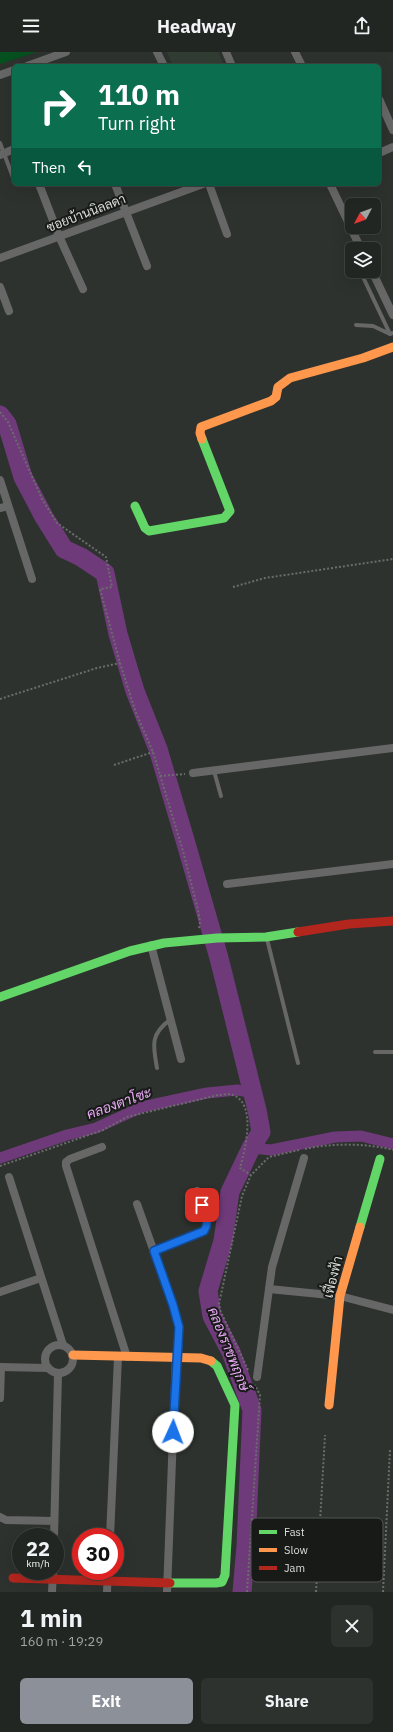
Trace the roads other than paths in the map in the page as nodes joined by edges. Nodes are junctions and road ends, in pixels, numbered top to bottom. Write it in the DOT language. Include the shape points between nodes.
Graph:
graph roads {
  1 [pos="66,52"];
  2 [pos="158,52"];
  3 [pos="226,52"];
  4 [pos="295,52"];
  5 [pos="32,64"];
  6 [pos="163,64"];
  7 [pos="231,64"];
  8 [pos="301,64"];
  9 [pos="12,71"];
  10 [pos="0,75"];
  11 [pos="381,103"];
  12 [pos="393,130"];
  13 [pos="0,143"];
  14 [pos="393,147"];
  15 [pos="12,151"];
  16 [pos="381,151"];
  17 [pos="2,154"];
  18 [pos="12,176"];
  19 [pos="40,186"];
  20 [pos="116,186"];
  21 [pos="197,186"];
  22 [pos="210,186"];
  23 [pos="331,186"];
  24 [pos="126,211"];
  25 [pos="227,234"];
  26 [pos="59,236"];
  27 [pos="358,242"];
  28 [pos="0,258"];
  29 [pos="147,266"];
  30 [pos="364,278"];
  31 [pos="375,278"];
  32 [pos="0,287"];
  33 [pos="83,289"];
  34 [pos="9,311"];
  35 [pos="393,315"];
  36 [pos="356,325"];
  37 [pos="391,333"];
  38 [pos="393,347"];
  39 [pos="0,480"];
  40 [pos="135,506"];
  41 [pos="4,507"];
  42 [pos="32,579"];
  43 [pos="393,748"];
  44 [pos="214,771"];
  45 [pos="193,773"];
  46 [pos="220,796"];
  47 [pos="393,864"];
  48 [pos="227,884"];
  49 [pos="393,921"];
  50 [pos="266,937"];
  51 [pos="151,945"];
  52 [pos="0,997"];
  53 [pos="170,1020"];
  54 [pos="376,1052"];
  55 [pos="393,1052"];
  56 [pos="181,1059"];
  57 [pos="298,1063"];
  58 [pos="157,1068"];
  59 [pos="102,1147"];
  60 [pos="304,1158"];
  61 [pos="380,1158"];
  62 [pos="9,1177"];
  63 [pos="197,1191"];
  64 [pos="137,1204"];
  65 [pos="154,1251"];
  66 [pos="41,1278"];
  67 [pos="269,1289"];
  68 [pos="0,1292"];
  69 [pos="340,1296"];
  70 [pos="393,1310"];
  71 [pos="63,1345"];
  72 [pos="73,1355"];
  73 [pos="176,1356"];
  74 [pos="123,1357"];
  75 [pos="1,1367"];
  76 [pos="48,1368"];
  77 [pos="58,1373"];
  78 [pos="253,1377"];
  79 [pos="0,1398"];
  80 [pos="329,1405"];
  81 [pos="0,1517"];
  82 [pos="54,1521"];
  83 [pos="54,1528"];
  84 [pos="111,1528"];
  85 [pos="64,1576"];
  86 [pos="52,1580"];
  87 [pos="108,1582"];
  88 [pos="168,1588"];
  89 [pos="52,1592"];
  90 [pos="107,1592"];
  1 -- 5 [label="street"];
  2 -- 6 [label="street"];
  3 -- 7 [label="street"];
  4 -- 8 [label="street"];
  9 -- 10 [label="street"];
  11 -- 12 [label="street"];
  13 -- 17 [label="lane"];
  14 -- 16 [label="street"];
  15 -- 17 [label="street"];
  17 -- 18 [label="lane"];
  19 -- 26 [label="street"];
  20 -- 24 [label="street"];
  21 -- 24 [label="street, ซอยบ้านนิลลดา"];
  22 -- 25 [label="street"];
  23 -- 27 [label="street"];
  24 -- 26 [label="street, ซอยบ้านนิลลดา"];
  24 -- 29 [label="street"];
  26 -- 28 [label="street, ซอยบ้านนิลลดา"];
  26 -- 33 [label="street"];
  30 -- 37 [label="lane"];
  31 -- 35 [label="street"];
  32 -- 34 [label="street"];
  36 -- 37 [label="lane" via="372,326"];
  38 -- 40 [label="street" via="290,378 280,385 276,397 271,401 201,427 200,433 230,511 224,518 149,531 145,528"];
  39 -- 41 [label="street"];
  41 -- 42 [label="street"];
  43 -- 44 [label="street"];
  44 -- 45 [label="street"];
  44 -- 46 [label="lane"];
  47 -- 48 [label="street"];
  49 -- 50 [label="street" via="350,924"];
  50 -- 51 [label="street" via="217,938"];
  50 -- 57 [label="lane"];
  51 -- 52 [label="street"];
  51 -- 53 [label="street"];
  53 -- 56 [label="street"];
  53 -- 58 [label="lane" via="158,1030 154,1038"];
  54 -- 55 [label="lane"];
  59 -- 74 [label="street" via="70,1159 66,1166"];
  60 -- 67 [label="street" via="272,1267"];
  61 -- 69 [label="street, เฟื่องฟ้า"];
  62 -- 66 [label="street"];
  63 -- 65 [label="street" via="208,1218 208,1225 204,1231"];
  64 -- 65 [label="street"];
  65 -- 73 [label="street" via="179,1327"];
  66 -- 68 [label="street"];
  66 -- 71 [label="street"];
  67 -- 69 [label="street"];
  67 -- 78 [label="street"];
  69 -- 70 [label="street"];
  69 -- 80 [label="street, เฟื่องฟ้า"];
  71 -- 72 [label="street"];
  71 -- 76 [label="street" via="49,1349 45,1358"];
  72 -- 74 [label="street"];
  72 -- 77 [label="street" via="74,1360 70,1369"];
  73 -- 74 [label="street"];
  73 -- 88 [label="street"];
  73 -- 88 [label="street" via="208,1359 217,1366 235,1405 225,1575 222,1582"];
  74 -- 84 [label="street"];
  75 -- 76 [label="street"];
  75 -- 79 [label="street"];
  76 -- 77 [label="street"];
  77 -- 82 [label="street"];
  81 -- 82 [label="street" via="6,1520"];
  82 -- 83 [label="street"];
  85 -- 87 [label="street"];
  86 -- 89 [label="street"];
  87 -- 88 [label="street"];
  87 -- 90 [label="street"];
}
